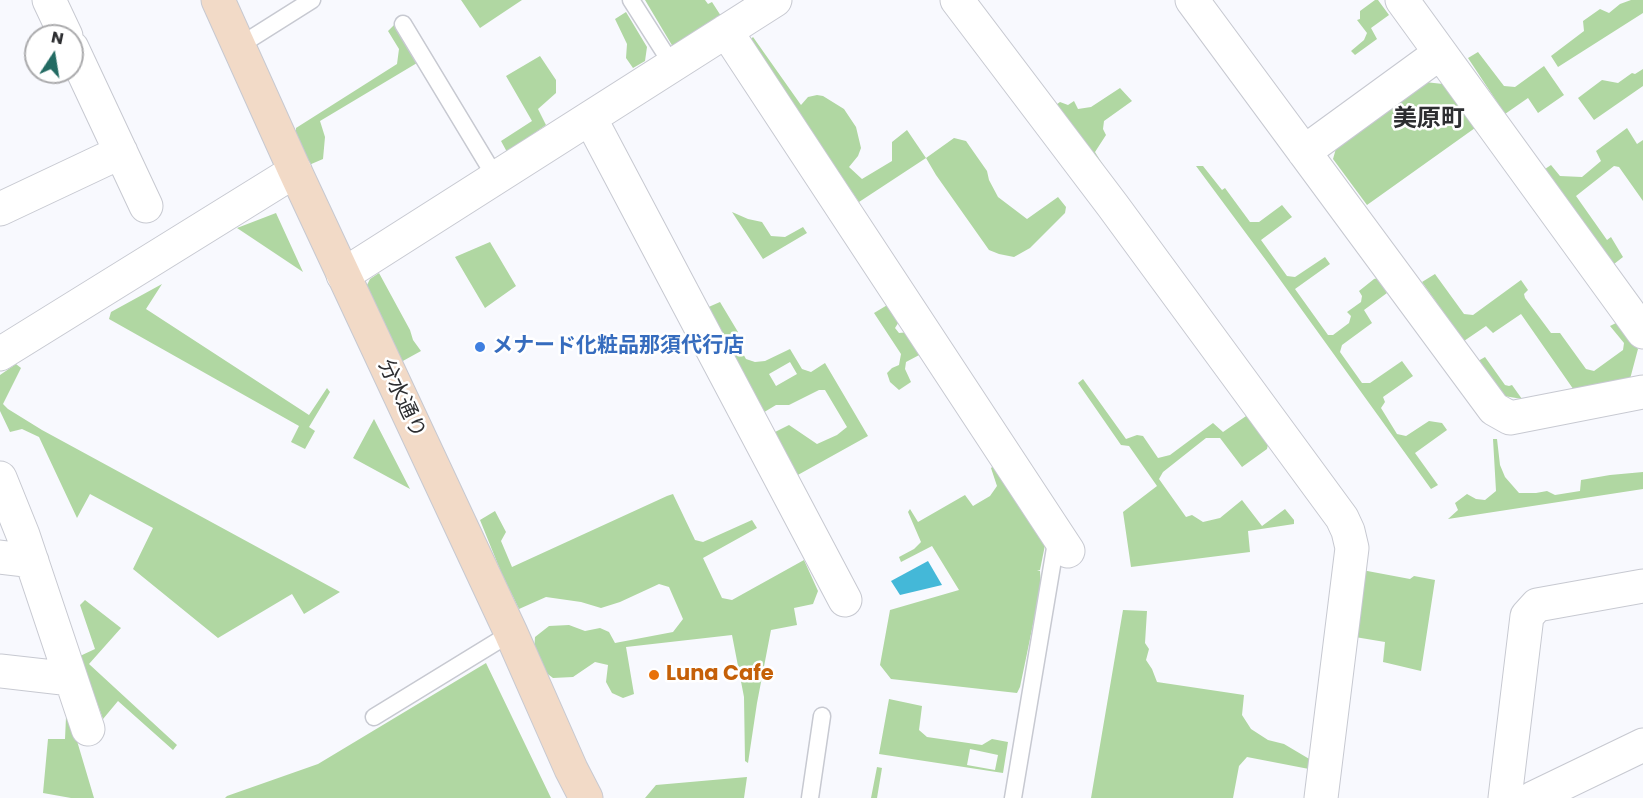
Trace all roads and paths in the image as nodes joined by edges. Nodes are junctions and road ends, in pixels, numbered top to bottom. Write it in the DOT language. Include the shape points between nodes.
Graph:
graph roads {
  1 [pos="49,0"];
  2 [pos="218,0"];
  3 [pos="312,0"];
  4 [pos="631,0"];
  5 [pos="775,0"];
  6 [pos="957,0"];
  7 [pos="1192,0"];
  8 [pos="1402,0"];
  9 [pos="60,24"];
  10 [pos="403,24"];
  11 [pos="726,31"];
  12 [pos="239,46"];
  13 [pos="1440,53"];
  14 [pos="673,66"];
  15 [pos="84,73"];
  16 [pos="590,118"];
  17 [pos="121,152"];
  18 [pos="1304,152"];
  19 [pos="295,171"];
  20 [pos="496,178"];
  21 [pos="146,206"];
  22 [pos="0,209"];
  23 [pos="344,275"];
  24 [pos="1643,332"];
  25 [pos="0,354"];
  26 [pos="1643,392"];
  27 [pos="0,478"];
  28 [pos="1062,543"];
  29 [pos="0,557"];
  30 [pos="32,561"];
  31 [pos="1643,586"];
  32 [pos="845,600"];
  33 [pos="511,633"];
  34 [pos="0,671"];
  35 [pos="71,679"];
  36 [pos="822,716"];
  37 [pos="374,717"];
  38 [pos="88,729"];
  39 [pos="1643,745"];
  40 [pos="586,798"];
  41 [pos="810,798"];
  42 [pos="1012,798"];
  43 [pos="1321,798"];
  44 [pos="1504,798"];
  45 [pos="1533,798"];
  1 -- 9 [label="street"];
  2 -- 12 [label="street, 分水通り"];
  3 -- 12 [label="lane"];
  4 -- 14 [label="lane"];
  5 -- 11 [label="street"];
  6 -- 43 [label="street" via="1333,503 1348,531 1352,548"];
  7 -- 18 [label="street"];
  8 -- 13 [label="street"];
  10 -- 20 [label="lane"];
  11 -- 14 [label="street"];
  11 -- 28 [label="street"];
  12 -- 19 [label="street, 分水通り"];
  13 -- 18 [label="street"];
  13 -- 24 [label="street"];
  14 -- 16 [label="street"];
  15 -- 17 [label="street"];
  16 -- 20 [label="street"];
  16 -- 32 [label="street"];
  17 -- 21 [label="street"];
  17 -- 22 [label="street"];
  18 -- 26 [label="street" via="1494,409 1510,418"];
  19 -- 23 [label="street, 分水通り"];
  19 -- 25 [label="street"];
  20 -- 23 [label="street"];
  23 -- 33 [label="street, 分水通り"];
  27 -- 30 [label="street"];
  28 -- 42 [label="lane"];
  29 -- 30 [label="street"];
  30 -- 35 [label="street"];
  31 -- 44 [label="street" via="1537,604 1527,616"];
  33 -- 37 [label="lane"];
  33 -- 40 [label="street, 分水通り"];
  34 -- 35 [label="street"];
  35 -- 38 [label="street"];
  36 -- 41 [label="lane"];
  39 -- 45 [label="street"];
}
